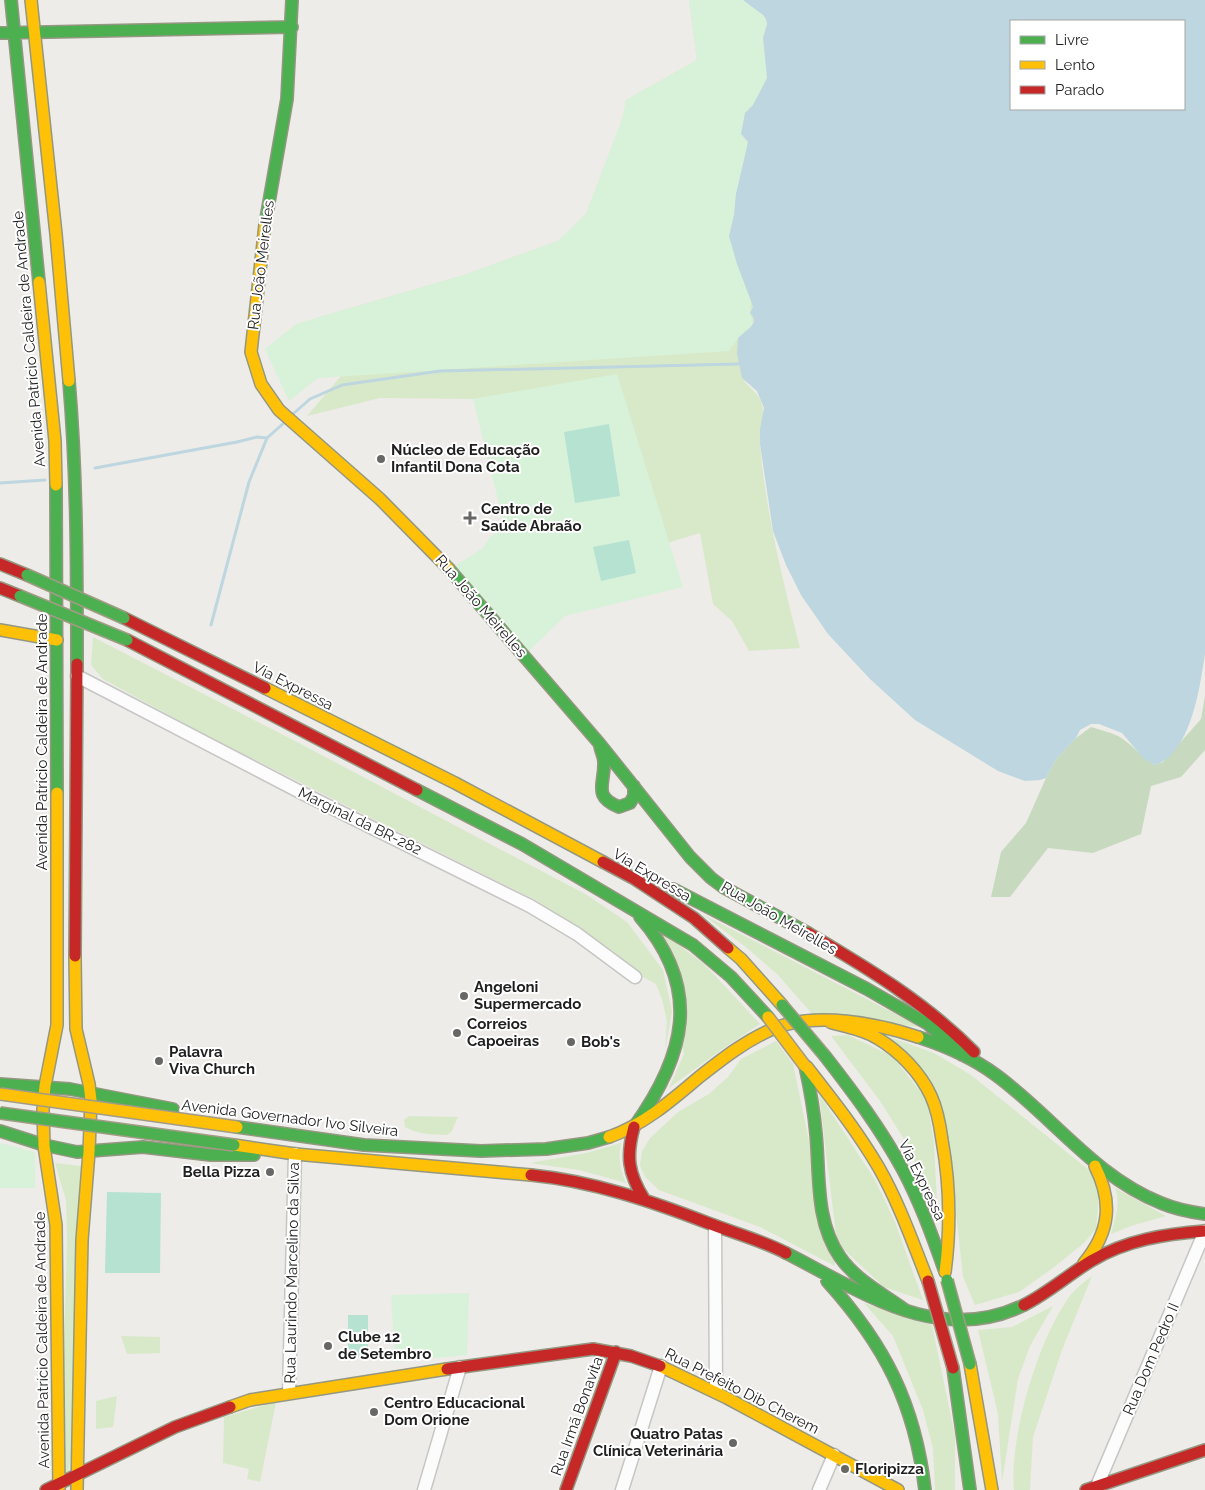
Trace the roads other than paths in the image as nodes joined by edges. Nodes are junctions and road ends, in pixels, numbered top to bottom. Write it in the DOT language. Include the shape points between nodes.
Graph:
graph roads {
  1 [pos="11,0"];
  2 [pos="31,0"];
  3 [pos="292,0"];
  4 [pos="292,27"];
  5 [pos="0,32"];
  6 [pos="15,32"];
  7 [pos="35,32"];
  8 [pos="24,130"];
  9 [pos="49,166"];
  10 [pos="0,564"];
  11 [pos="0,588"];
  12 [pos="0,630"];
  13 [pos="57,640"];
  14 [pos="57,666"];
  15 [pos="77,676"];
  16 [pos="599,743"];
  17 [pos="634,786"];
  18 [pos="559,839"];
  19 [pos="630,907"];
  20 [pos="635,977"];
  21 [pos="830,1022"];
  22 [pos="962,1055"];
  23 [pos="806,1066"];
  24 [pos="994,1073"];
  25 [pos="0,1084"];
  26 [pos="45,1086"];
  27 [pos="90,1092"];
  28 [pos="0,1094"];
  29 [pos="0,1113"];
  30 [pos="634,1127"];
  31 [pos="0,1131"];
  32 [pos="294,1135"];
  33 [pos="44,1146"];
  34 [pos="89,1152"];
  35 [pos="289,1153"];
  36 [pos="1091,1160"];
  37 [pos="644,1199"];
  38 [pos="1150,1200"];
  39 [pos="1192,1202"];
  40 [pos="1205,1214"];
  41 [pos="714,1226"];
  42 [pos="1205,1231"];
  43 [pos="816,1270"];
  44 [pos="1075,1271"];
  45 [pos="946,1276"];
  46 [pos="905,1310"];
  47 [pos="616,1352"];
  48 [pos="661,1366"];
  49 [pos="460,1367"];
  50 [pos="716,1392"];
  51 [pos="289,1393"];
  52 [pos="79,1443"];
  53 [pos="1205,1450"];
  54 [pos="834,1456"];
  55 [pos="966,1457"];
  56 [pos="108,1460"];
  57 [pos="78,1475"];
  58 [pos="925,1486"];
  59 [pos="59,1487"];
  60 [pos="1091,1488"];
  61 [pos="992,1489"];
  62 [pos="46,1490"];
  63 [pos="77,1490"];
  64 [pos="424,1490"];
  65 [pos="566,1490"];
  66 [pos="622,1490"];
  67 [pos="819,1490"];
  68 [pos="898,1490"];
  69 [pos="963,1490"];
  70 [pos="970,1490"];
  1 -- 6 [label="main road, Avenida Patrício Caldeira de Andrade"];
  2 -- 7 [label="main road"];
  3 -- 4 [label="main road, Rua João Meirelles"];
  4 -- 7 [label="main road"];
  4 -- 16 [label="main road, Rua João Meirelles" via="286,99 256,294 252,352 261,384 279,410 380,499 426,545"];
  5 -- 6 [label="main road"];
  6 -- 7 [label="main road"];
  6 -- 8 [label="main road, Avenida Patrício Caldeira de Andrade"];
  7 -- 9 [label="main road"];
  8 -- 9 [label="main road" via="42,143"];
  8 -- 13 [label="main road, Avenida Patrício Caldeira de Andrade" via="55,441"];
  9 -- 15 [label="main road" via="74,439"];
  10 -- 18 [label="main road, Via Expressa, bridge" via="124,618 455,783"];
  11 -- 19 [label="main road, bridge" via="127,640 522,844"];
  12 -- 13 [label="main road"];
  13 -- 14 [label="main road, Avenida Patrício Caldeira de Andrade"];
  14 -- 15 [label="main road"];
  14 -- 26 [label="main road, Avenida Patrício Caldeira de Andrade" via="56,1025"];
  15 -- 20 [label="street, Marginal da BR-282" via="530,906 577,934"];
  15 -- 27 [label="main road" via="75,1020"];
  16 -- 17 [label="main road, Rua João Meirelles"];
  16 -- 17 [label="main road" via="604,758 600,785 609,803 619,807 630,803"];
  17 -- 24 [label="main road, Rua João Meirelles" via="690,858 723,887 809,933 920,1005 956,1034"];
  18 -- 22 [label="main road" via="663,883 868,989 928,1024"];
  18 -- 45 [label="main road, Via Expressa, bridge" via="633,878 694,918 741,959 782,1005 863,1105 896,1158 924,1214"];
  19 -- 23 [label="main road, bridge" via="693,945 731,977 768,1017"];
  19 -- 30 [label="main road" via="647,925 662,949 675,976 681,1001 680,1030 668,1071"];
  21 -- 22 [label="main road, Avenida Governador Ivo Silveira" via="886,1027"];
  21 -- 30 [label="main road, Avenida Governador Ivo Silveira" via="794,1023 758,1035"];
  21 -- 45 [label="main road" via="874,1036 895,1050 915,1071 933,1101 949,1187"];
  22 -- 24 [label="main road, Avenida Governador Ivo Silveira"];
  23 -- 46 [label="main road" via="816,1134 821,1204 827,1231 839,1256 851,1270"];
  23 -- 55 [label="main road, bridge" via="845,1114 878,1167 906,1222 928,1281 953,1368"];
  24 -- 36 [label="main road, Avenida Governador Ivo Silveira"];
  25 -- 26 [label="main road"];
  26 -- 27 [label="main road"];
  26 -- 33 [label="main road, Avenida Patrício Caldeira de Andrade"];
  27 -- 32 [label="main road"];
  27 -- 34 [label="main road"];
  28 -- 32 [label="main road, Avenida Governador Ivo Silveira, bridge"];
  29 -- 35 [label="main road, bridge"];
  30 -- 32 [label="main road, Avenida Governador Ivo Silveira" via="584,1144 497,1151 363,1145"];
  30 -- 37 [label="main road" via="629,1145 629,1164 634,1183"];
  31 -- 33 [label="main road"];
  33 -- 34 [label="main road"];
  33 -- 59 [label="main road, Avenida Patrício Caldeira de Andrade" via="56,1225"];
  34 -- 35 [label="main road" via="134,1146 227,1158"];
  34 -- 52 [label="main road" via="82,1240"];
  35 -- 37 [label="main road" via="551,1177"];
  35 -- 51 [label="street, Rua Laurindo Marcelino da Silva"];
  36 -- 38 [label="main road, Avenida Governador Ivo Silveira" via="1120,1183"];
  36 -- 44 [label="main road" via="1105,1188 1107,1219 1096,1248"];
  37 -- 41 [label="main road"];
  38 -- 39 [label="main road"];
  38 -- 40 [label="main road, Avenida Governador Ivo Silveira" via="1180,1211"];
  41 -- 43 [label="main road" via="780,1250"];
  41 -- 50 [label="street"];
  42 -- 44 [label="main road" via="1177,1232 1132,1242"];
  42 -- 60 [label="street, Rua Dom Pedro II"];
  43 -- 46 [label="main road" via="874,1299"];
  43 -- 58 [label="main road" via="849,1305 882,1352 916,1432"];
  44 -- 46 [label="main road" via="1027,1303 1004,1313 953,1320"];
  45 -- 61 [label="main road, Via Expressa, bridge" via="970,1364"];
  47 -- 48 [label="main road, Rua Prefeito Dib Cherem"];
  47 -- 49 [label="main road, Rua Prefeito Dib Cherem" via="593,1349"];
  47 -- 65 [label="main road, Rua Irmã Bonavita"];
  48 -- 50 [label="main road, Rua Prefeito Dib Cherem"];
  48 -- 66 [label="street"];
  49 -- 51 [label="main road, Rua Prefeito Dib Cherem"];
  49 -- 64 [label="street"];
  50 -- 54 [label="main road, Rua Prefeito Dib Cherem"];
  51 -- 56 [label="main road, Rua Prefeito Dib Cherem" via="250,1400 203,1416"];
  52 -- 56 [label="main road" via="92,1454"];
  52 -- 57 [label="main road"];
  53 -- 60 [label="main road"];
  54 -- 67 [label="street"];
  54 -- 68 [label="main road, Rua Prefeito Dib Cherem"];
  55 -- 69 [label="main road"];
  55 -- 70 [label="main road"];
  56 -- 57 [label="main road, Rua Prefeito Dib Cherem"];
  57 -- 59 [label="main road, Rua Prefeito Dib Cherem"];
  57 -- 63 [label="main road"];
  59 -- 62 [label="main road, Rua Prefeito Dib Cherem"];
}
